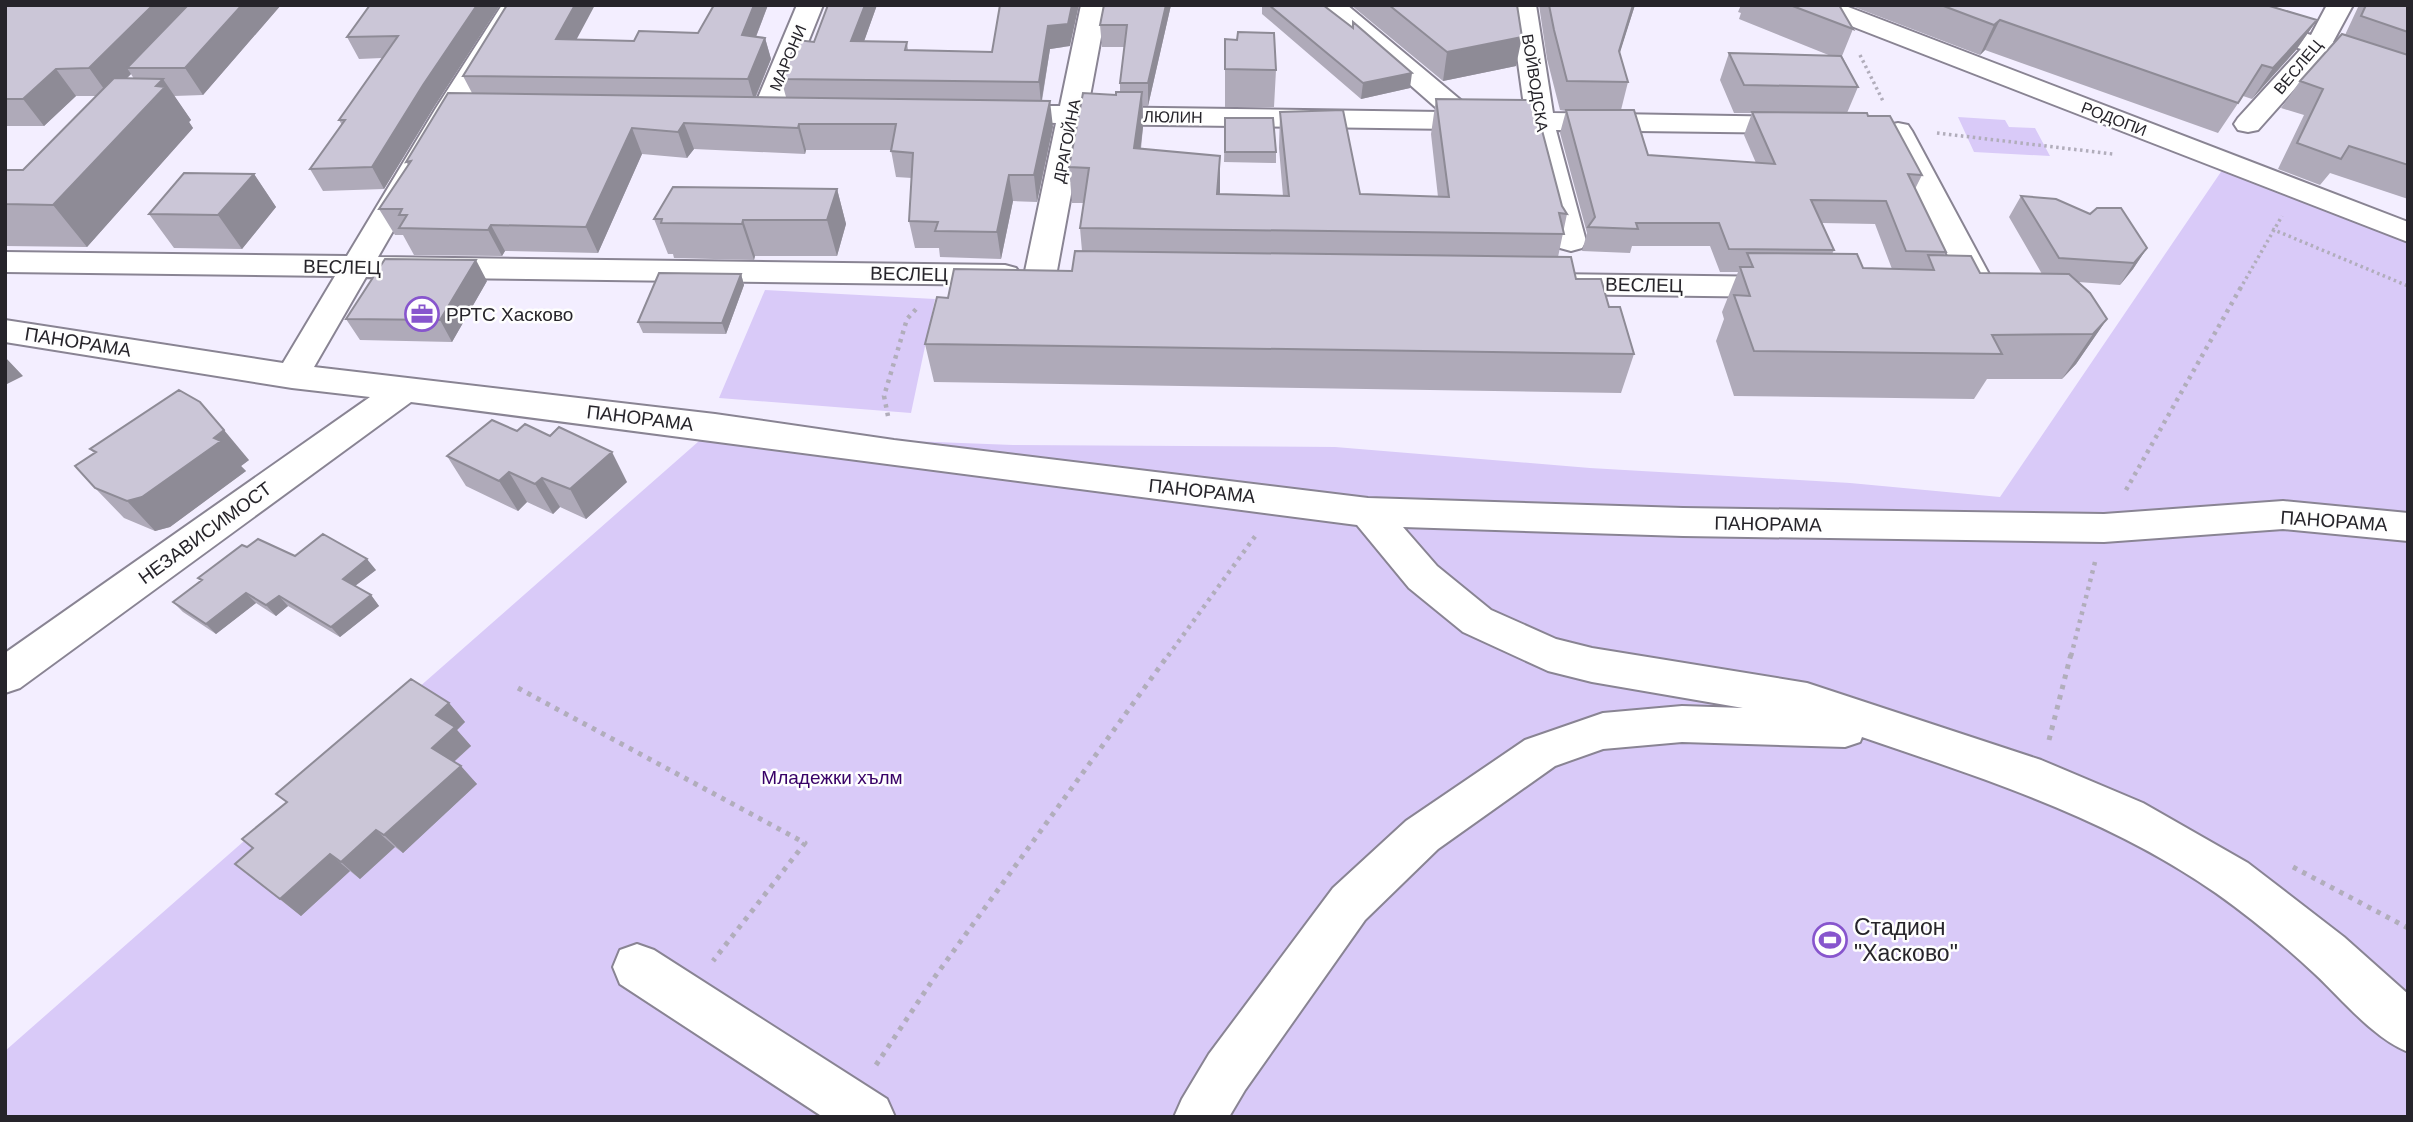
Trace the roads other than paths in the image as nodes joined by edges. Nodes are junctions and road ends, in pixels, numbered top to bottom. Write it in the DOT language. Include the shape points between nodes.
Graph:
graph roads {
  1 [pos="515,5"];
  2 [pos="810,5"];
  3 [pos="1094,5"];
  4 [pos="1331,5"];
  5 [pos="1523,5"];
  6 [pos="2184,5"];
  7 [pos="2340,5"];
  8 [pos="1835,8"];
  9 [pos="2318,46"];
  10 [pos="2408,77"];
  11 [pos="765,112"];
  12 [pos="978,114"];
  13 [pos="1072,116"];
  14 [pos="1468,121"];
  15 [pos="1540,121"];
  16 [pos="2248,124"];
  17 [pos="1827,125"];
  18 [pos="1882,126"];
  19 [pos="2408,233"];
  20 [pos="1571,241"];
  21 [pos="5,262"];
  22 [pos="354,267"];
  23 [pos="1053,276"];
  24 [pos="1527,284"];
  25 [pos="1816,287"];
  26 [pos="1940,289"];
  27 [pos="5,331"];
  28 [pos="292,376"];
  29 [pos="406,389"];
  30 [pos="1368,512"];
  31 [pos="2408,527"];
  32 [pos="5,676"];
  33 [pos="1912,734"];
  34 [pos="637,967"];
  35 [pos="2408,1027"];
  36 [pos="859,1110"];
  37 [pos="1200,1117"];
  1 -- 22 [label="street" via="464,108"];
  2 -- 11 [label="street, МАРОНИ"];
  3 -- 13 [label="street, ДРАГОЙНА"];
  4 -- 14 [label="street"];
  5 -- 15 [label="street, ВОЙВОДСКА"];
  6 -- 9 [label="street"];
  7 -- 9 [label="street, ВЕСЛЕЦ"];
  8 -- 19 [label="street, РОДОПИ"];
  9 -- 10 [label="street"];
  9 -- 16 [label="street, ВЕСЛЕЦ"];
  12 -- 13 [label="street, ЛЮЛИН"];
  13 -- 14 [label="street, ЛЮЛИН"];
  13 -- 23 [label="street, ДРАГОЙНА"];
  14 -- 15 [label="street, ЛЮЛИН"];
  15 -- 17 [label="street, ЛЮЛИН"];
  15 -- 20 [label="street, ВОЙВОДСКА"];
  18 -- 26 [label="street" via="1981,289"];
  21 -- 22 [label="street, ВЕСЛЕЦ"];
  22 -- 23 [label="street, ВЕСЛЕЦ"];
  22 -- 28 [label="street"];
  24 -- 25 [label="street, ВЕСЛЕЦ"];
  27 -- 28 [label="street, ПАНОРАМА"];
  28 -- 29 [label="street, ПАНОРАМА"];
  29 -- 30 [label="street, ПАНОРАМА"];
  29 -- 32 [label="street, НЕЗАВИСИМОСТ"];
  30 -- 31 [label="street, ПАНОРАМА" via="1683,523 2104,528 2283,515"];
  30 -- 33 [label="street" via="1423,577 1477,621 1548,654 1807,701"];
  33 -- 35 [label="street" via="2041,779 2127,817 2232,878 2327,953"];
  33 -- 37 [label="street" via="1682,724 1603,732 1540,753 1422,835 1349,904 1227,1072"];
  34 -- 36 [label="street"];
}
